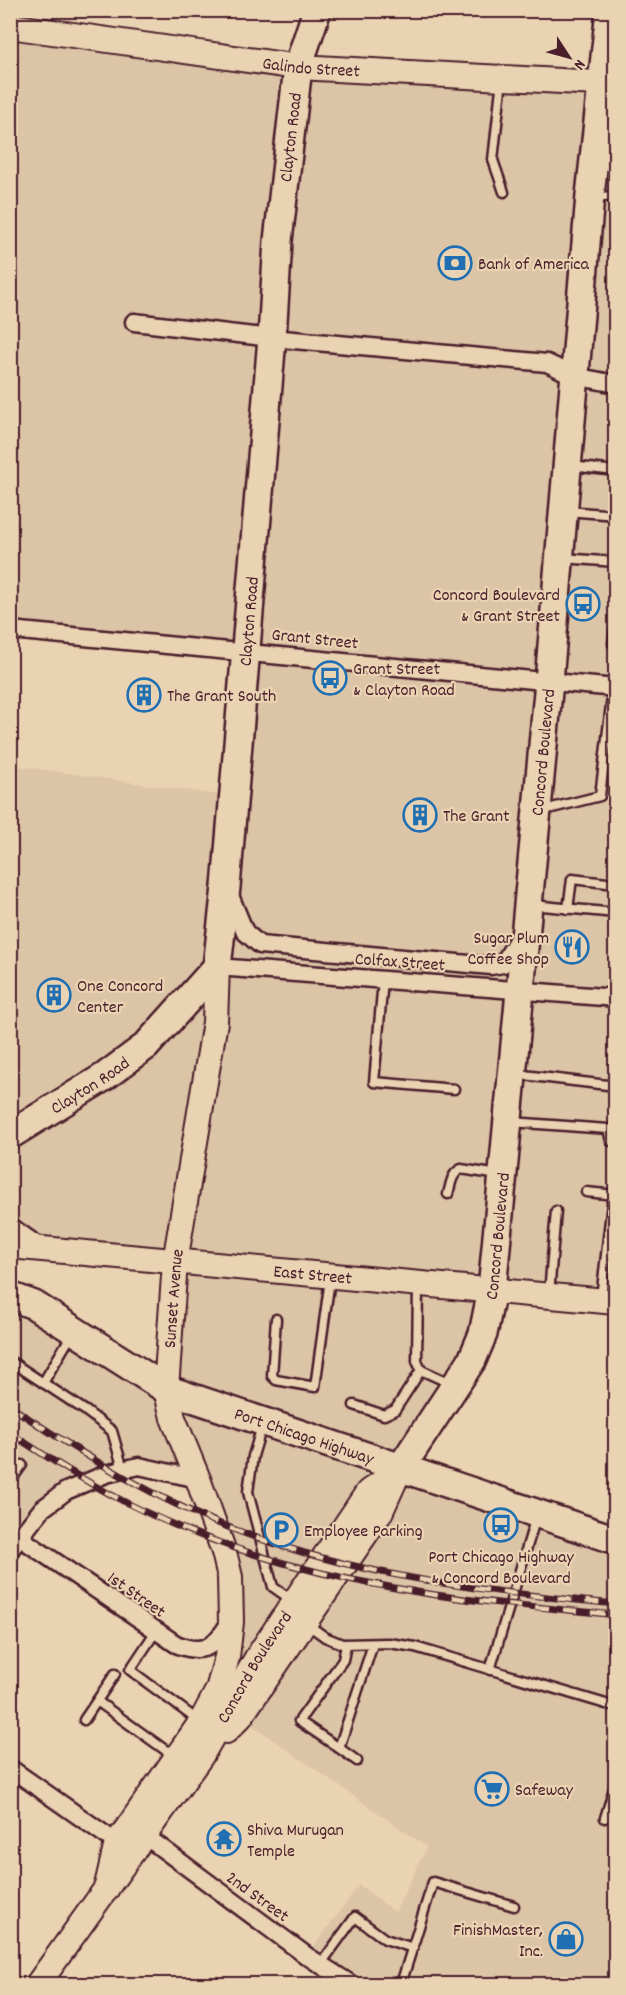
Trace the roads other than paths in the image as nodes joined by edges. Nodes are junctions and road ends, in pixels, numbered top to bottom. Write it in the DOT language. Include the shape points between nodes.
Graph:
graph roads {
  1 [pos="317,10"];
  2 [pos="610,10"];
  3 [pos="10,26"];
  4 [pos="298,67"];
  5 [pos="502,78"];
  6 [pos="608,84"];
  7 [pos="504,192"];
  8 [pos="603,197"];
  9 [pos="134,322"];
  10 [pos="272,338"];
  11 [pos="574,376"];
  12 [pos="615,384"];
  13 [pos="566,465"];
  14 [pos="615,471"];
  15 [pos="564,511"];
  16 [pos="615,515"];
  17 [pos="559,557"];
  18 [pos="615,562"];
  19 [pos="615,624"];
  20 [pos="10,630"];
  21 [pos="615,644"];
  22 [pos="246,651"];
  23 [pos="549,681"];
  24 [pos="614,688"];
  25 [pos="536,812"];
  26 [pos="615,884"];
  27 [pos="226,887"];
  28 [pos="568,909"];
  29 [pos="615,914"];
  30 [pos="525,916"];
  31 [pos="217,967"];
  32 [pos="383,980"];
  33 [pos="519,990"];
  34 [pos="615,998"];
  35 [pos="511,1074"];
  36 [pos="615,1086"];
  37 [pos="454,1089"];
  38 [pos="507,1122"];
  39 [pos="10,1135"];
  40 [pos="615,1142"];
  41 [pos="502,1176"];
  42 [pos="586,1192"];
  43 [pos="448,1194"];
  44 [pos="614,1194"];
  45 [pos="556,1210"];
  46 [pos="10,1226"];
  47 [pos="10,1246"];
  48 [pos="43,1250"];
  49 [pos="175,1262"];
  50 [pos="330,1275"];
  51 [pos="418,1283"];
  52 [pos="492,1290"];
  53 [pos="549,1295"];
  54 [pos="10,1296"];
  55 [pos="608,1301"];
  56 [pos="276,1319"];
  57 [pos="74,1331"];
  58 [pos="10,1361"];
  59 [pos="421,1370"];
  60 [pos="44,1383"];
  61 [pos="456,1385"];
  62 [pos="166,1389"];
  63 [pos="354,1406"];
  64 [pos="263,1423"];
  65 [pos="22,1465"];
  66 [pos="123,1469"];
  67 [pos="400,1469"];
  68 [pos="198,1479"];
  69 [pos="10,1482"];
  70 [pos="537,1514"];
  71 [pos="615,1540"];
  72 [pos="15,1543"];
  73 [pos="300,1612"];
  74 [pos="231,1622"];
  75 [pos="156,1631"];
  76 [pos="373,1644"];
  77 [pos="346,1645"];
  78 [pos="490,1670"];
  79 [pos="115,1674"];
  80 [pos="97,1701"];
  81 [pos="615,1707"];
  82 [pos="84,1720"];
  83 [pos="201,1722"];
  84 [pos="339,1748"];
  85 [pos="177,1758"];
  86 [pos="357,1761"];
  87 [pos="10,1768"];
  88 [pos="615,1782"];
  89 [pos="605,1818"];
  90 [pos="144,1835"];
  91 [pos="117,1843"];
  92 [pos="106,1890"];
  93 [pos="514,1906"];
  94 [pos="413,1948"];
  95 [pos="320,1965"];
  96 [pos="38,1984"];
  97 [pos="351,1984"];
  98 [pos="401,1984"];
  1 -- 4 [label="main road, Clayton Road"];
  2 -- 6 [label="main road, Concord Boulevard"];
  3 -- 4 [label="street, Galindo Street"];
  4 -- 5 [label="street, Galindo Street"];
  4 -- 10 [label="main road, Clayton Road" via="278,241"];
  5 -- 6 [label="street, Galindo Street"];
  5 -- 7 [label="lane" via="493,160"];
  6 -- 8 [label="main road, Concord Boulevard"];
  8 -- 11 [label="main road, Concord Boulevard"];
  9 -- 10 [label="street"];
  10 -- 11 [label="street" via="547,363"];
  10 -- 22 [label="main road, Clayton Road"];
  11 -- 12 [label="street"];
  11 -- 13 [label="main road, Concord Boulevard"];
  13 -- 14 [label="lane"];
  13 -- 15 [label="main road, Concord Boulevard"];
  15 -- 16 [label="lane"];
  15 -- 17 [label="main road, Concord Boulevard"];
  17 -- 18 [label="lane"];
  17 -- 23 [label="main road, Concord Boulevard"];
  19 -- 21 [label="lane"];
  20 -- 22 [label="street, Grant Street"];
  22 -- 23 [label="street, Grant Street"];
  22 -- 27 [label="main road, Clayton Road"];
  23 -- 24 [label="street, Grant Street"];
  23 -- 25 [label="main road, Concord Boulevard"];
  24 -- 25 [label="lane" via="600,796"];
  25 -- 30 [label="main road, Concord Boulevard"];
  26 -- 28 [label="lane" via="572,879"];
  27 -- 30 [label="street, Colfax Street" via="244,932 260,945 491,966 503,964"];
  27 -- 31 [label="main road, Clayton Road"];
  28 -- 29 [label="lane"];
  28 -- 30 [label="lane"];
  30 -- 33 [label="main road, Concord Boulevard"];
  31 -- 32 [label="street, Colfax Street"];
  31 -- 39 [label="main road, Clayton Road" via="146,1046"];
  31 -- 49 [label="street, Sunset Avenue" via="215,1022"];
  32 -- 33 [label="street, Colfax Street"];
  32 -- 37 [label="lane" via="374,1082"];
  33 -- 34 [label="street, Colfax Street"];
  33 -- 35 [label="main road, Concord Boulevard"];
  35 -- 36 [label="lane"];
  35 -- 38 [label="main road, Concord Boulevard"];
  38 -- 40 [label="lane" via="608,1129 611,1141"];
  38 -- 41 [label="main road, Concord Boulevard"];
  41 -- 43 [label="lane" via="461,1169 455,1172"];
  41 -- 52 [label="main road, Concord Boulevard"];
  42 -- 44 [label="lane"];
  44 -- 55 [label="lane"];
  45 -- 53 [label="lane"];
  46 -- 48 [label="street"];
  47 -- 48 [label="street, East Street"];
  48 -- 49 [label="street, East Street"];
  49 -- 50 [label="street, East Street"];
  49 -- 62 [label="street, Sunset Avenue"];
  50 -- 51 [label="street, East Street"];
  50 -- 56 [label="lane" via="315,1387 272,1376"];
  51 -- 52 [label="street, East Street"];
  51 -- 59 [label="lane" via="417,1361"];
  52 -- 53 [label="street, East Street"];
  52 -- 61 [label="main road, Concord Boulevard" via="483,1334"];
  53 -- 55 [label="street, East Street"];
  54 -- 57 [label="main road, Port Chicago Highway" via="33,1305"];
  57 -- 60 [label="lane"];
  57 -- 62 [label="main road, Port Chicago Highway"];
  58 -- 60 [label="lane"];
  59 -- 61 [label="lane"];
  59 -- 63 [label="lane" via="394,1410 384,1415"];
  60 -- 66 [label="lane" via="112,1431"];
  61 -- 67 [label="main road, Concord Boulevard"];
  62 -- 64 [label="main road, Port Chicago Highway"];
  62 -- 68 [label="street, Sunset Avenue" via="173,1418"];
  64 -- 67 [label="main road, Port Chicago Highway"];
  64 -- 73 [label="lane" via="248,1492 273,1587"];
  65 -- 69 [label="lane"];
  66 -- 68 [label="street" via="139,1466"];
  66 -- 72 [label="street" via="66,1491 42,1509"];
  67 -- 70 [label="main road, Port Chicago Highway"];
  67 -- 73 [label="street, Concord Boulevard" via="368,1492"];
  68 -- 74 [label="street, Sunset Avenue" via="230,1577"];
  70 -- 71 [label="main road, Port Chicago Highway"];
  70 -- 78 [label="lane"];
  72 -- 75 [label="street, 1st Street"];
  73 -- 77 [label="lane" via="325,1637"];
  73 -- 90 [label="street, Concord Boulevard" via="253,1665 201,1756"];
  74 -- 75 [label="street, 1st Street" via="217,1641 204,1649 189,1650"];
  74 -- 83 [label="street, Concord Boulevard" via="218,1690"];
  75 -- 83 [label="lane" via="130,1670"];
  76 -- 77 [label="lane"];
  76 -- 78 [label="lane" via="415,1647"];
  76 -- 84 [label="lane"];
  77 -- 84 [label="lane" via="343,1660 300,1721"];
  78 -- 81 [label="lane"];
  79 -- 80 [label="lane"];
  80 -- 82 [label="lane"];
  80 -- 85 [label="lane"];
  83 -- 85 [label="street, Concord Boulevard"];
  84 -- 86 [label="lane"];
  85 -- 91 [label="street, Concord Boulevard"];
  87 -- 91 [label="street"];
  88 -- 89 [label="lane"];
  90 -- 92 [label="street, Concord Boulevard"];
  90 -- 95 [label="street, 2nd Street"];
  91 -- 92 [label="street, Concord Boulevard"];
  92 -- 96 [label="street, Concord Boulevard"];
  93 -- 94 [label="lane" via="433,1882"];
  94 -- 95 [label="lane" via="385,1939 355,1917"];
  94 -- 98 [label="lane"];
  95 -- 97 [label="street, 2nd Street"];
}
